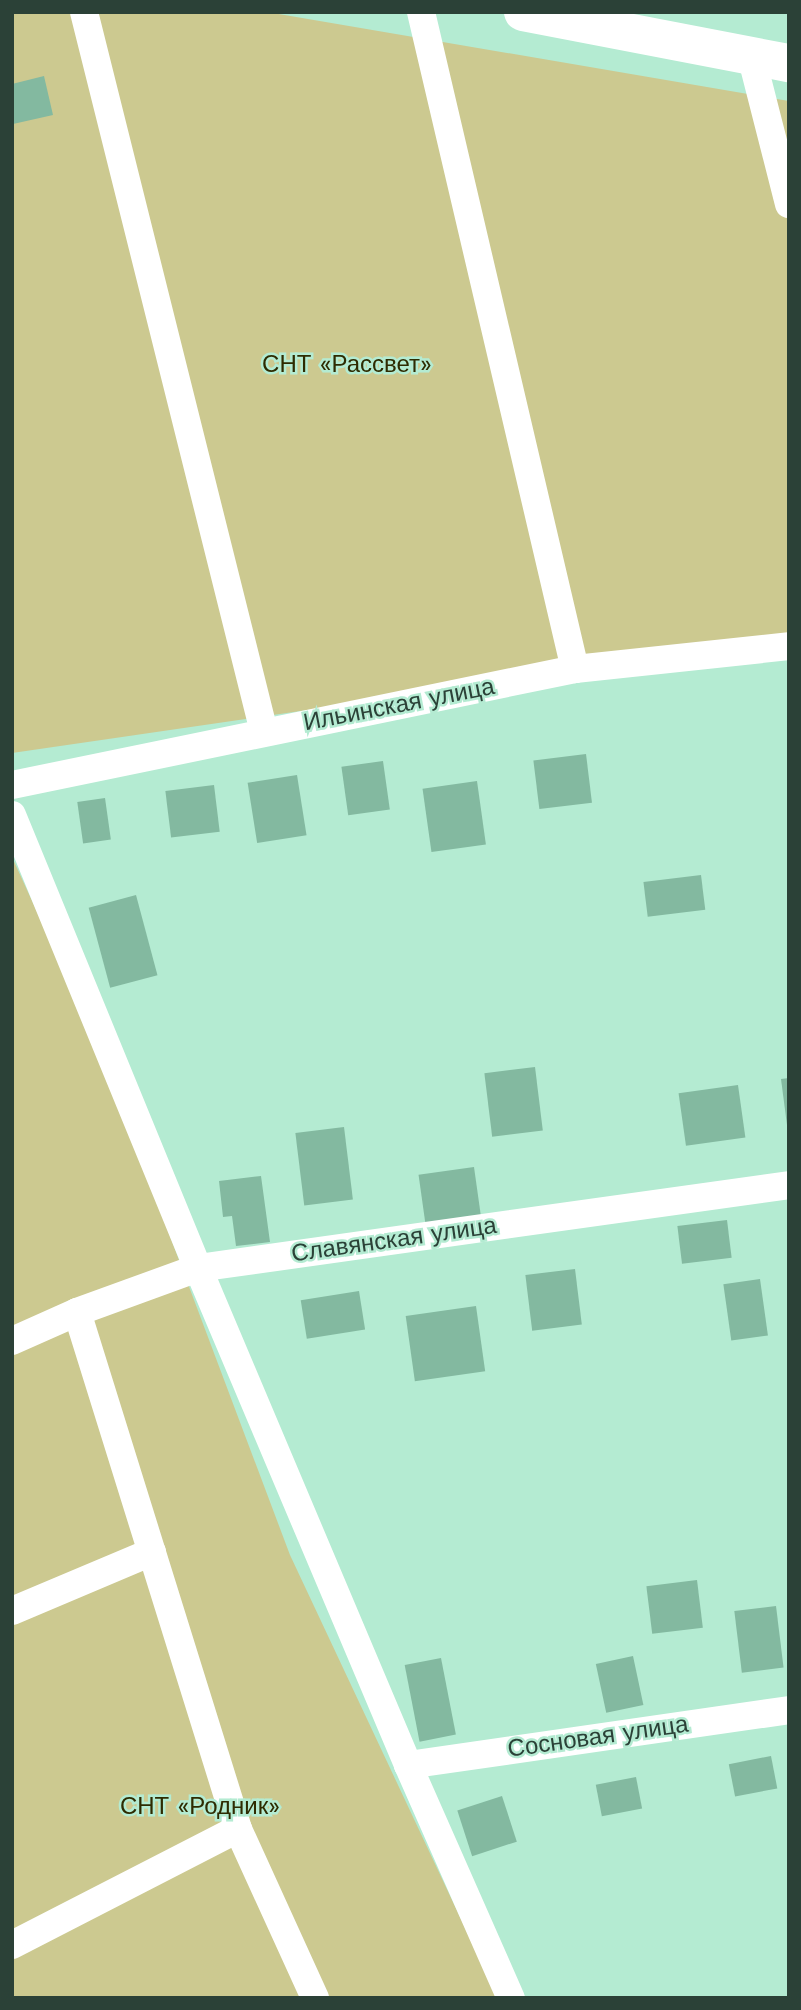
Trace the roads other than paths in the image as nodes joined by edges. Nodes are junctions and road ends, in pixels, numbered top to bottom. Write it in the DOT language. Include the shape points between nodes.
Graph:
graph roads {
  1 [pos="84,12"];
  2 [pos="421,12"];
  3 [pos="523,12"];
  4 [pos="751,55"];
  5 [pos="789,63"];
  6 [pos="789,204"];
  7 [pos="789,646"];
  8 [pos="575,669"];
  9 [pos="264,732"];
  10 [pos="12,785"];
  11 [pos="12,815"];
  12 [pos="789,1185"];
  13 [pos="198,1268"];
  14 [pos="77,1312"];
  15 [pos="12,1341"];
  16 [pos="152,1552"];
  17 [pos="12,1611"];
  18 [pos="789,1710"];
  19 [pos="408,1765"];
  20 [pos="238,1829"];
  21 [pos="12,1945"];
  22 [pos="315,1998"];
  23 [pos="511,1998"];
  1 -- 9 [label="street"];
  2 -- 8 [label="street"];
  3 -- 4 [label="main road"];
  4 -- 5 [label="main road"];
  4 -- 6 [label="street"];
  7 -- 8 [label="street, Ильинская улица"];
  8 -- 9 [label="street, Ильинская улица"];
  9 -- 10 [label="street, Ильинская улица"];
  11 -- 13 [label="street"];
  12 -- 13 [label="street, Славянская улица"];
  13 -- 14 [label="street, Славянская улица"];
  13 -- 19 [label="street"];
  14 -- 15 [label="street, Славянская улица"];
  14 -- 16 [label="street"];
  16 -- 17 [label="street"];
  16 -- 20 [label="street"];
  18 -- 19 [label="street, Сосновая улица"];
  19 -- 23 [label="street"];
  20 -- 21 [label="street"];
  20 -- 22 [label="street"];
}
